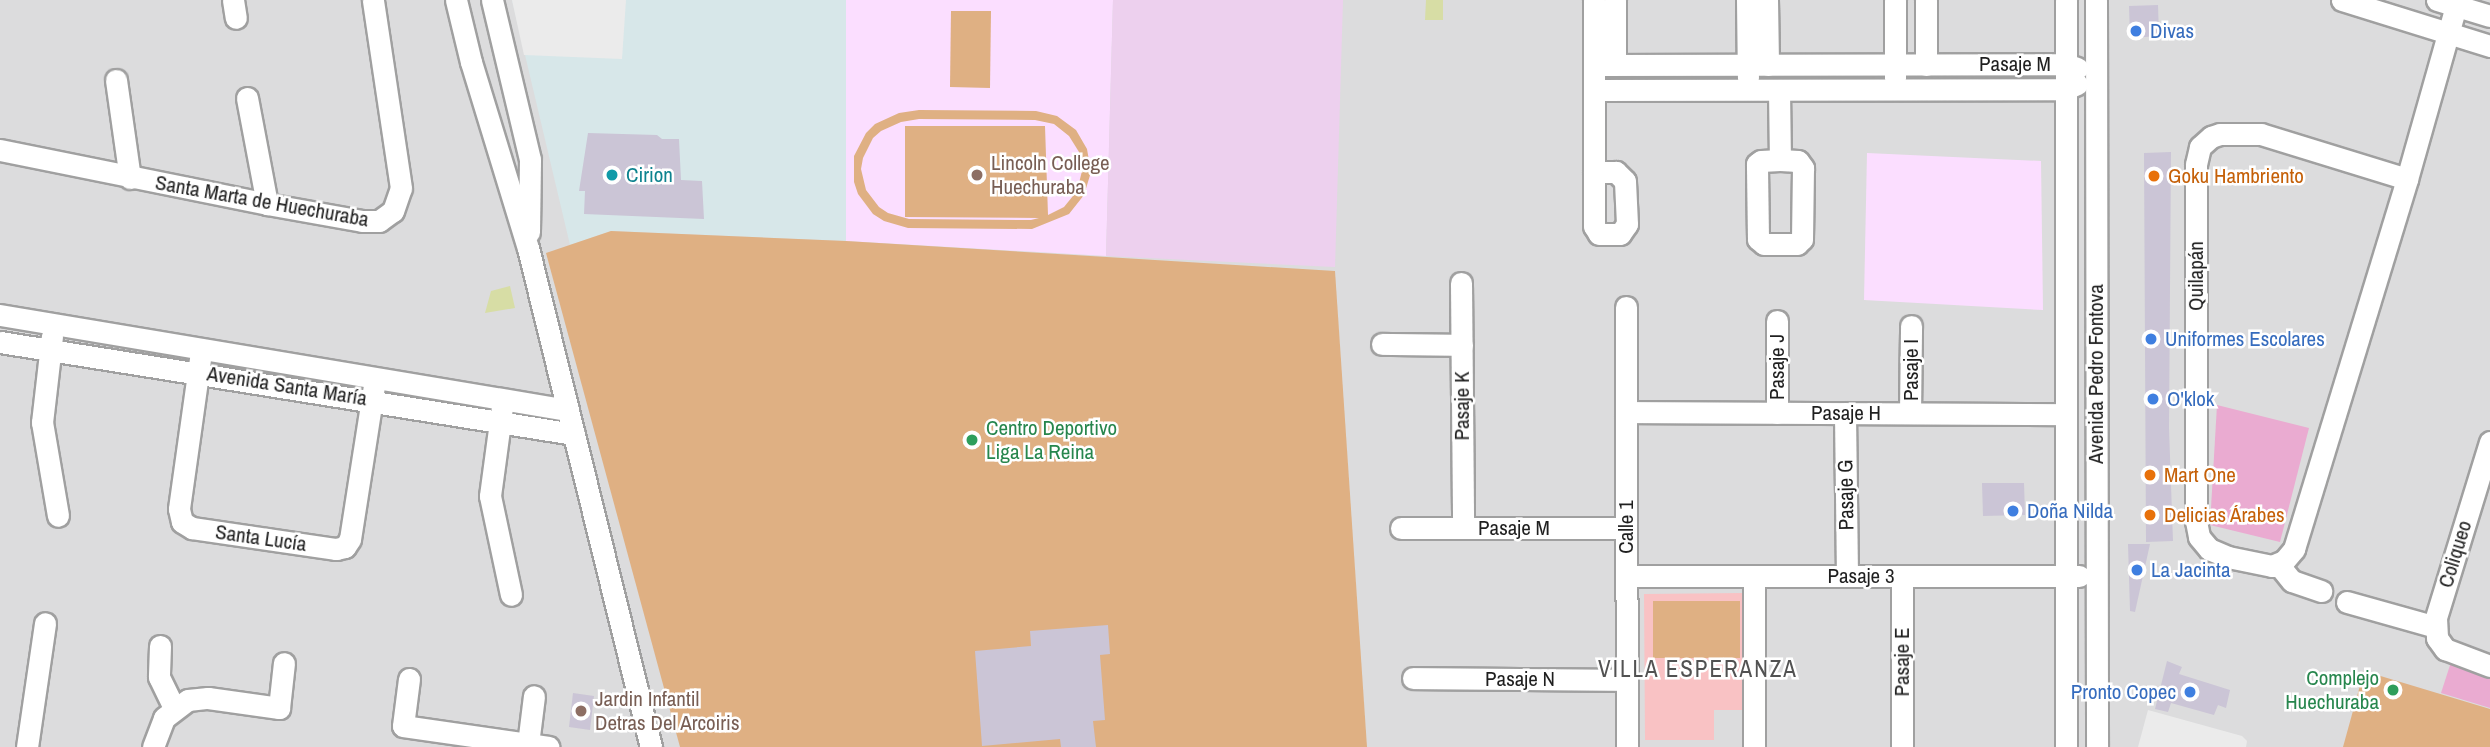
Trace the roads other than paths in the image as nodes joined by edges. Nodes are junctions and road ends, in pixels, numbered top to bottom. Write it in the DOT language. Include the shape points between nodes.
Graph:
graph roads {
  1 [pos="373,0"];
  2 [pos="456,0"];
  3 [pos="492,0"];
  4 [pos="1594,0"];
  5 [pos="1615,0"];
  6 [pos="1747,0"];
  7 [pos="1767,0"];
  8 [pos="1895,0"];
  9 [pos="1926,0"];
  10 [pos="2066,0"];
  11 [pos="2096,0"];
  12 [pos="2342,0"];
  13 [pos="2446,3"];
  14 [pos="2490,16"];
  15 [pos="2448,33"];
  16 [pos="2490,46"];
  17 [pos="2066,64"];
  18 [pos="1604,65"];
  19 [pos="1758,65"];
  20 [pos="1895,65"];
  21 [pos="1926,65"];
  22 [pos="2096,76"];
  23 [pos="116,80"];
  24 [pos="1895,89"];
  25 [pos="2066,89"];
  26 [pos="1594,90"];
  27 [pos="1748,90"];
  28 [pos="1779,90"];
  29 [pos="247,98"];
  30 [pos="0,150"];
  31 [pos="1780,160"];
  32 [pos="1594,172"];
  33 [pos="130,178"];
  34 [pos="2407,179"];
  35 [pos="267,204"];
  36 [pos="528,248"];
  37 [pos="1461,283"];
  38 [pos="1626,307"];
  39 [pos="0,315"];
  40 [pos="1777,321"];
  41 [pos="54,324"];
  42 [pos="1911,326"];
  43 [pos="0,342"];
  44 [pos="1382,344"];
  45 [pos="1462,345"];
  46 [pos="201,348"];
  47 [pos="51,349"];
  48 [pos="198,372"];
  49 [pos="375,377"];
  50 [pos="504,398"];
  51 [pos="372,400"];
  52 [pos="568,410"];
  53 [pos="1626,412"];
  54 [pos="1777,413"];
  55 [pos="1845,413"];
  56 [pos="1910,413"];
  57 [pos="2066,414"];
  58 [pos="500,421"];
  59 [pos="574,434"];
  60 [pos="2490,442"];
  61 [pos="58,516"];
  62 [pos="1401,528"];
  63 [pos="1462,528"];
  64 [pos="1626,528"];
  65 [pos="2278,564"];
  66 [pos="1626,576"];
  67 [pos="1755,576"];
  68 [pos="1847,576"];
  69 [pos="1902,576"];
  70 [pos="2066,576"];
  71 [pos="2096,576"];
  72 [pos="2321,592"];
  73 [pos="511,595"];
  74 [pos="2347,602"];
  75 [pos="45,623"];
  76 [pos="2436,627"];
  77 [pos="160,646"];
  78 [pos="284,663"];
  79 [pos="2490,666"];
  80 [pos="1413,678"];
  81 [pos="409,679"];
  82 [pos="1627,680"];
  83 [pos="534,696"];
  84 [pos="174,708"];
  85 [pos="538,746"];
  86 [pos="27,747"];
  87 [pos="153,747"];
  88 [pos="651,747"];
  89 [pos="1627,747"];
  90 [pos="1754,747"];
  91 [pos="1902,747"];
  92 [pos="2066,747"];
  93 [pos="2097,747"];
  1 -- 35 [label="street, Santa Marta de Huechuraba" via="400,176 397,204 387,217 371,222"];
  2 -- 36 [label="street"];
  3 -- 36 [label="street" via="530,160"];
  4 -- 18 [label="street"];
  5 -- 18 [label="street"];
  6 -- 19 [label="street"];
  7 -- 19 [label="street"];
  8 -- 20 [label="street"];
  9 -- 21 [label="street"];
  10 -- 17 [label="street, Avenida Pedro Fontova"];
  11 -- 22 [label="street, Avenida Pedro Fontova"];
  12 -- 15 [label="street"];
  13 -- 14 [label="street"];
  13 -- 15 [label="street"];
  15 -- 16 [label="street"];
  15 -- 34 [label="street"];
  17 -- 21 [label="street, Pasaje M"];
  17 -- 22 [label="street, Pasaje M"];
  17 -- 25 [label="street, Avenida Pedro Fontova"];
  18 -- 19 [label="street, Pasaje M"];
  18 -- 26 [label="street"];
  19 -- 20 [label="street, Pasaje M"];
  19 -- 27 [label="street"];
  20 -- 21 [label="street, Pasaje M"];
  20 -- 24 [label="street"];
  22 -- 25 [label="street, Pasaje M"];
  22 -- 71 [label="street, Avenida Pedro Fontova"];
  23 -- 33 [label="street"];
  24 -- 25 [label="street, Pasaje M"];
  24 -- 28 [label="street, Pasaje M"];
  25 -- 57 [label="street, Avenida Pedro Fontova"];
  26 -- 27 [label="street, Pasaje M"];
  26 -- 32 [label="street"];
  27 -- 28 [label="street, Pasaje M"];
  28 -- 31 [label="street"];
  29 -- 35 [label="street"];
  30 -- 33 [label="street, Santa Marta de Huechuraba"];
  33 -- 35 [label="street, Santa Marta de Huechuraba"];
  34 -- 65 [label="street" via="2297,542"];
  34 -- 65 [label="street, Quilapán" via="2246,132 2211,137 2197,155 2197,530 2203,543 2217,553 2266,566"];
  36 -- 52 [label="street"];
  37 -- 45 [label="street, Pasaje K"];
  38 -- 53 [label="street, Calle 1"];
  39 -- 41 [label="street, Avenida Santa María"];
  40 -- 54 [label="street, Pasaje J"];
  41 -- 46 [label="street, Avenida Santa María"];
  41 -- 47 [label="street"];
  42 -- 56 [label="street, Pasaje I"];
  43 -- 47 [label="street, Avenida Santa María"];
  44 -- 45 [label="street"];
  45 -- 63 [label="street, Pasaje K"];
  46 -- 48 [label="street, Santa Lucía"];
  46 -- 49 [label="street, Avenida Santa María"];
  47 -- 48 [label="street, Avenida Santa María"];
  47 -- 61 [label="street" via="42,434"];
  48 -- 51 [label="street, Avenida Santa María"];
  48 -- 51 [label="street, Santa Lucía" via="179,509 182,522 192,528 345,547"];
  49 -- 50 [label="street, Avenida Santa María"];
  49 -- 51 [label="street, Santa Lucía"];
  50 -- 52 [label="street, Avenida Santa María"];
  50 -- 58 [label="street"];
  51 -- 58 [label="street, Avenida Santa María"];
  52 -- 59 [label="street"];
  53 -- 54 [label="street, Pasaje H"];
  53 -- 64 [label="street, Calle 1"];
  54 -- 55 [label="street, Pasaje H"];
  55 -- 56 [label="street, Pasaje H"];
  55 -- 68 [label="street, Pasaje G"];
  56 -- 57 [label="street, Pasaje H"];
  57 -- 70 [label="street, Avenida Pedro Fontova"];
  58 -- 59 [label="street, Avenida Santa María"];
  58 -- 73 [label="street" via="490,484 491,509"];
  59 -- 88 [label="street"];
  60 -- 76 [label="street, Coliqueo"];
  62 -- 63 [label="street, Pasaje M"];
  63 -- 64 [label="street, Pasaje M"];
  64 -- 66 [label="street, Calle 1"];
  65 -- 72 [label="street" via="2292,581"];
  66 -- 67 [label="street, Pasaje 3"];
  66 -- 82 [label="street, Calle 1"];
  67 -- 68 [label="street, Pasaje 3"];
  67 -- 90 [label="street"];
  68 -- 69 [label="street, Pasaje 3"];
  69 -- 70 [label="street, Pasaje 3"];
  69 -- 91 [label="street, Pasaje E"];
  70 -- 71 [label="street, Pasaje 3"];
  70 -- 92 [label="street, Avenida Pedro Fontova"];
  71 -- 93 [label="street, Avenida Pedro Fontova"];
  74 -- 76 [label="street"];
  75 -- 86 [label="street"];
  76 -- 79 [label="street" via="2445,649"];
  77 -- 84 [label="street" via="159,677"];
  78 -- 84 [label="street" via="279,708 198,698"];
  80 -- 82 [label="street, Pasaje N"];
  81 -- 85 [label="street" via="403,726"];
  82 -- 89 [label="street, Calle 1"];
  83 -- 85 [label="street"];
  84 -- 87 [label="street" via="159,726"];
}
